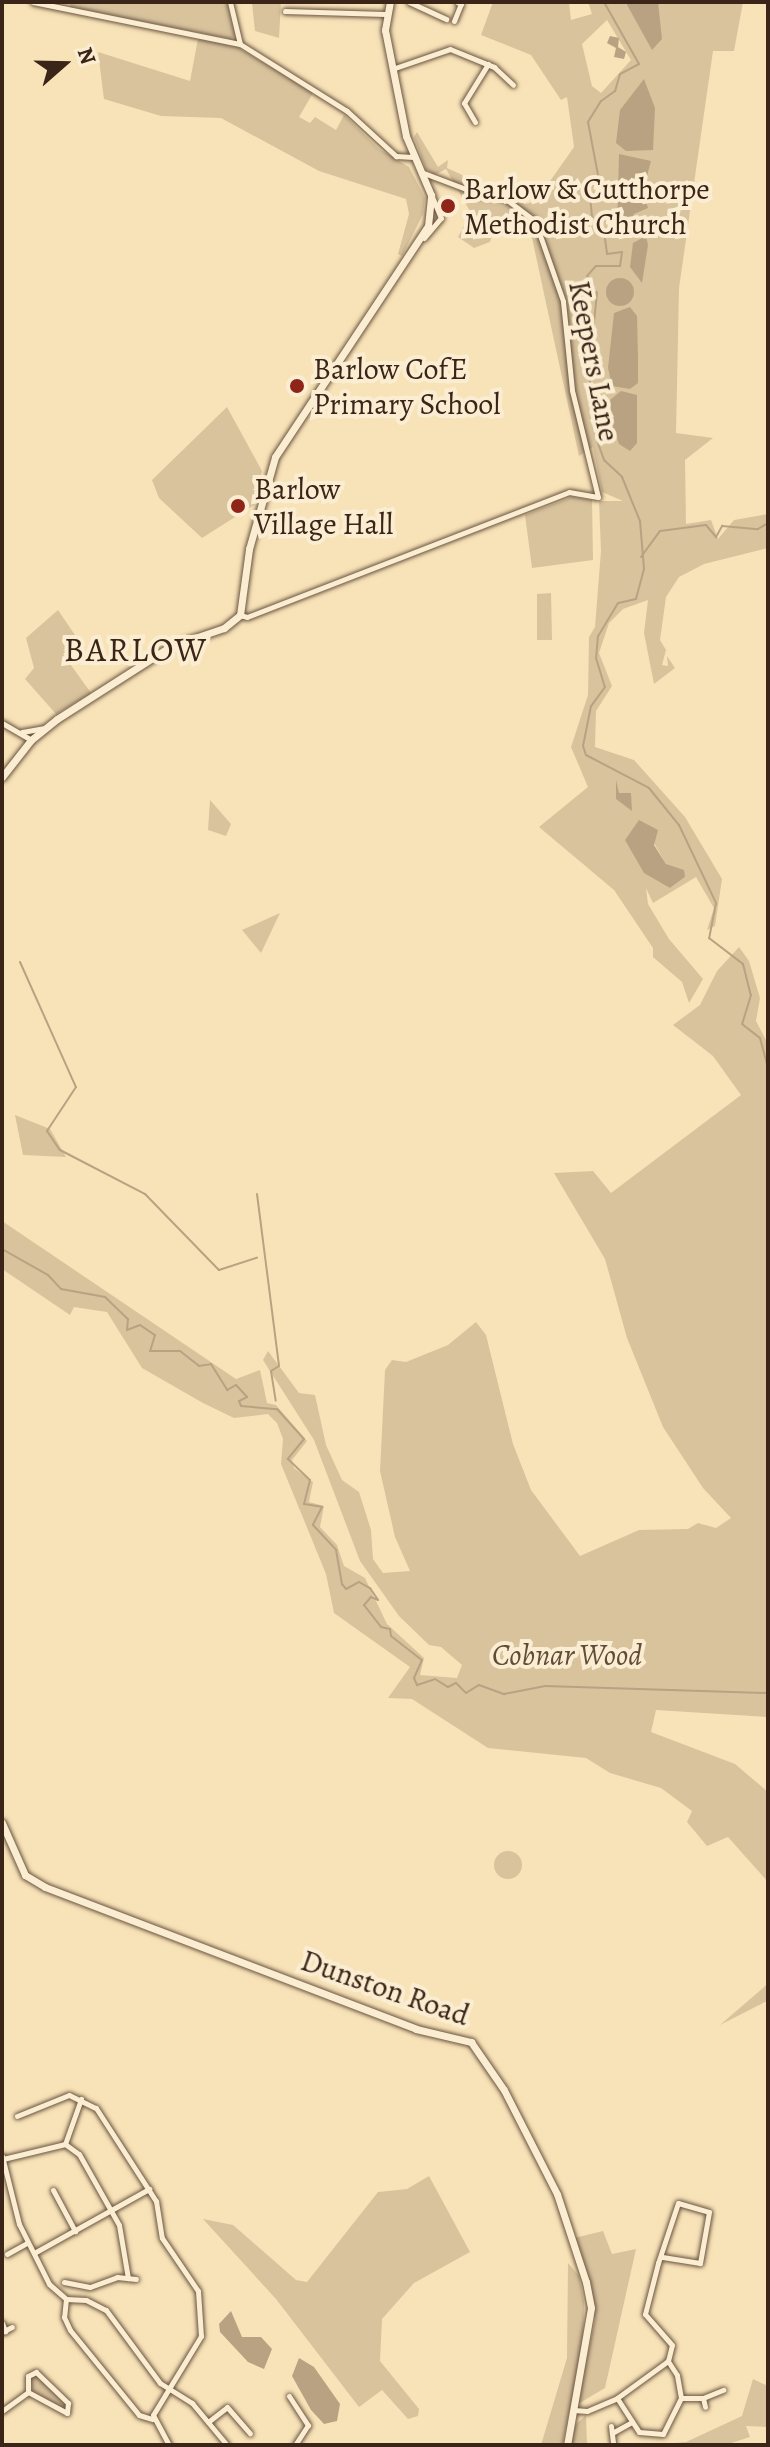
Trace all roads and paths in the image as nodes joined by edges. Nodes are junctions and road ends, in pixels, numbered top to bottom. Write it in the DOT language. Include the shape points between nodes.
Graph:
graph roads {
  1 [pos="33,2"];
  2 [pos="230,2"];
  3 [pos="390,2"];
  4 [pos="409,2"];
  5 [pos="457,2"];
  6 [pos="285,11"];
  7 [pos="385,14"];
  8 [pos="446,19"];
  9 [pos="454,21"];
  10 [pos="240,44"];
  11 [pos="488,64"];
  12 [pos="395,68"];
  13 [pos="513,85"];
  14 [pos="456,95"];
  15 [pos="464,103"];
  16 [pos="475,122"];
  17 [pos="413,157"];
  18 [pos="420,173"];
  19 [pos="240,615"];
  20 [pos="2,723"];
  21 [pos="46,728"];
  22 [pos="22,732"];
  23 [pos="31,740"];
  24 [pos="2,777"];
  25 [pos="2,1823"];
  26 [pos="81,2099"];
  27 [pos="17,2116"];
  28 [pos="65,2144"];
  29 [pos="3,2162"];
  30 [pos="149,2189"];
  31 [pos="53,2190"];
  32 [pos="112,2212"];
  33 [pos="75,2231"];
  34 [pos="27,2243"];
  35 [pos="34,2253"];
  36 [pos="7,2254"];
  37 [pos="662,2257"];
  38 [pos="128,2278"];
  39 [pos="136,2279"];
  40 [pos="64,2282"];
  41 [pos="66,2299"];
  42 [pos="2,2323"];
  43 [pos="12,2327"];
  44 [pos="4,2331"];
  45 [pos="668,2361"];
  46 [pos="169,2389"];
  47 [pos="723,2390"];
  48 [pos="28,2392"];
  49 [pos="617,2398"];
  50 [pos="681,2398"];
  51 [pos="703,2398"];
  52 [pos="290,2402"];
  53 [pos="705,2407"];
  54 [pos="572,2410"];
  55 [pos="2,2411"];
  56 [pos="152,2419"];
  57 [pos="208,2422"];
  58 [pos="632,2422"];
  59 [pos="250,2433"];
  60 [pos="613,2443"];
  61 [pos="169,2445"];
  62 [pos="227,2445"];
  63 [pos="295,2445"];
  64 [pos="567,2445"];
  1 -- 10 [label="street"];
  2 -- 10 [label="street"];
  3 -- 7 [label="main road"];
  4 -- 8 [label="street"];
  5 -- 9 [label="street" via="461,4"];
  6 -- 7 [label="street"];
  7 -- 12 [label="main road"];
  10 -- 17 [label="street" via="347,111 396,156"];
  11 -- 12 [label="street" via="450,49"];
  11 -- 13 [label="street"];
  11 -- 15 [label="street"];
  12 -- 17 [label="main road"];
  14 -- 15 [label="street"];
  15 -- 16 [label="street"];
  17 -- 18 [label="main road"];
  18 -- 19 [label="main road" via="431,195 424,238 377,299 268,473"];
  18 -- 19 [label="street, Keepers Lane" via="503,197 535,221 563,301 572,390 598,497 569,492 247,617"];
  19 -- 21 [label="main road" via="224,628 171,646"];
  20 -- 22 [label="street"];
  21 -- 22 [label="street"];
  21 -- 23 [label="main road"];
  22 -- 23 [label="street"];
  23 -- 24 [label="main road"];
  25 -- 54 [label="main road, Dunston Road" via="25,1875 45,1887 416,2029 471,2042 504,2090 557,2194 586,2282 591,2308"];
  26 -- 27 [label="street" via="69,2095"];
  26 -- 28 [label="street"];
  26 -- 30 [label="street" via="102,2115"];
  28 -- 29 [label="street"];
  28 -- 32 [label="street" via="84,2160"];
  29 -- 34 [label="street"];
  30 -- 32 [label="street"];
  30 -- 46 [label="street" via="162,2238 198,2291 203,2313 198,2344"];
  31 -- 33 [label="street"];
  32 -- 33 [label="street"];
  32 -- 38 [label="street" via="125,2242"];
  33 -- 35 [label="street"];
  34 -- 35 [label="street"];
  34 -- 36 [label="street"];
  35 -- 41 [label="street" via="49,2284"];
  37 -- 37 [label="street" via="694,2266 701,2261 710,2214 678,2203"];
  37 -- 45 [label="street" via="645,2314 672,2345"];
  38 -- 39 [label="street"];
  38 -- 40 [label="street" via="90,2287"];
  41 -- 46 [label="street" via="86,2300 106,2310"];
  41 -- 56 [label="street" via="64,2317 70,2330 139,2415"];
  42 -- 44 [label="street"];
  43 -- 44 [label="street"];
  45 -- 49 [label="street"];
  45 -- 50 [label="street"];
  46 -- 56 [label="street"];
  46 -- 57 [label="street"];
  47 -- 51 [label="street"];
  48 -- 48 [label="street" via="63,2415 69,2410 36,2372 28,2376"];
  48 -- 55 [label="street"];
  49 -- 54 [label="street" via="587,2411"];
  49 -- 58 [label="street"];
  50 -- 51 [label="street"];
  50 -- 58 [label="street" via="663,2434 646,2436"];
  51 -- 53 [label="street"];
  52 -- 63 [label="street" via="308,2429"];
  54 -- 64 [label="main road, Dunston Road"];
  56 -- 61 [label="street"];
  57 -- 59 [label="street" via="227,2407"];
  57 -- 62 [label="street"];
  58 -- 60 [label="street" via="611,2430"];
}
